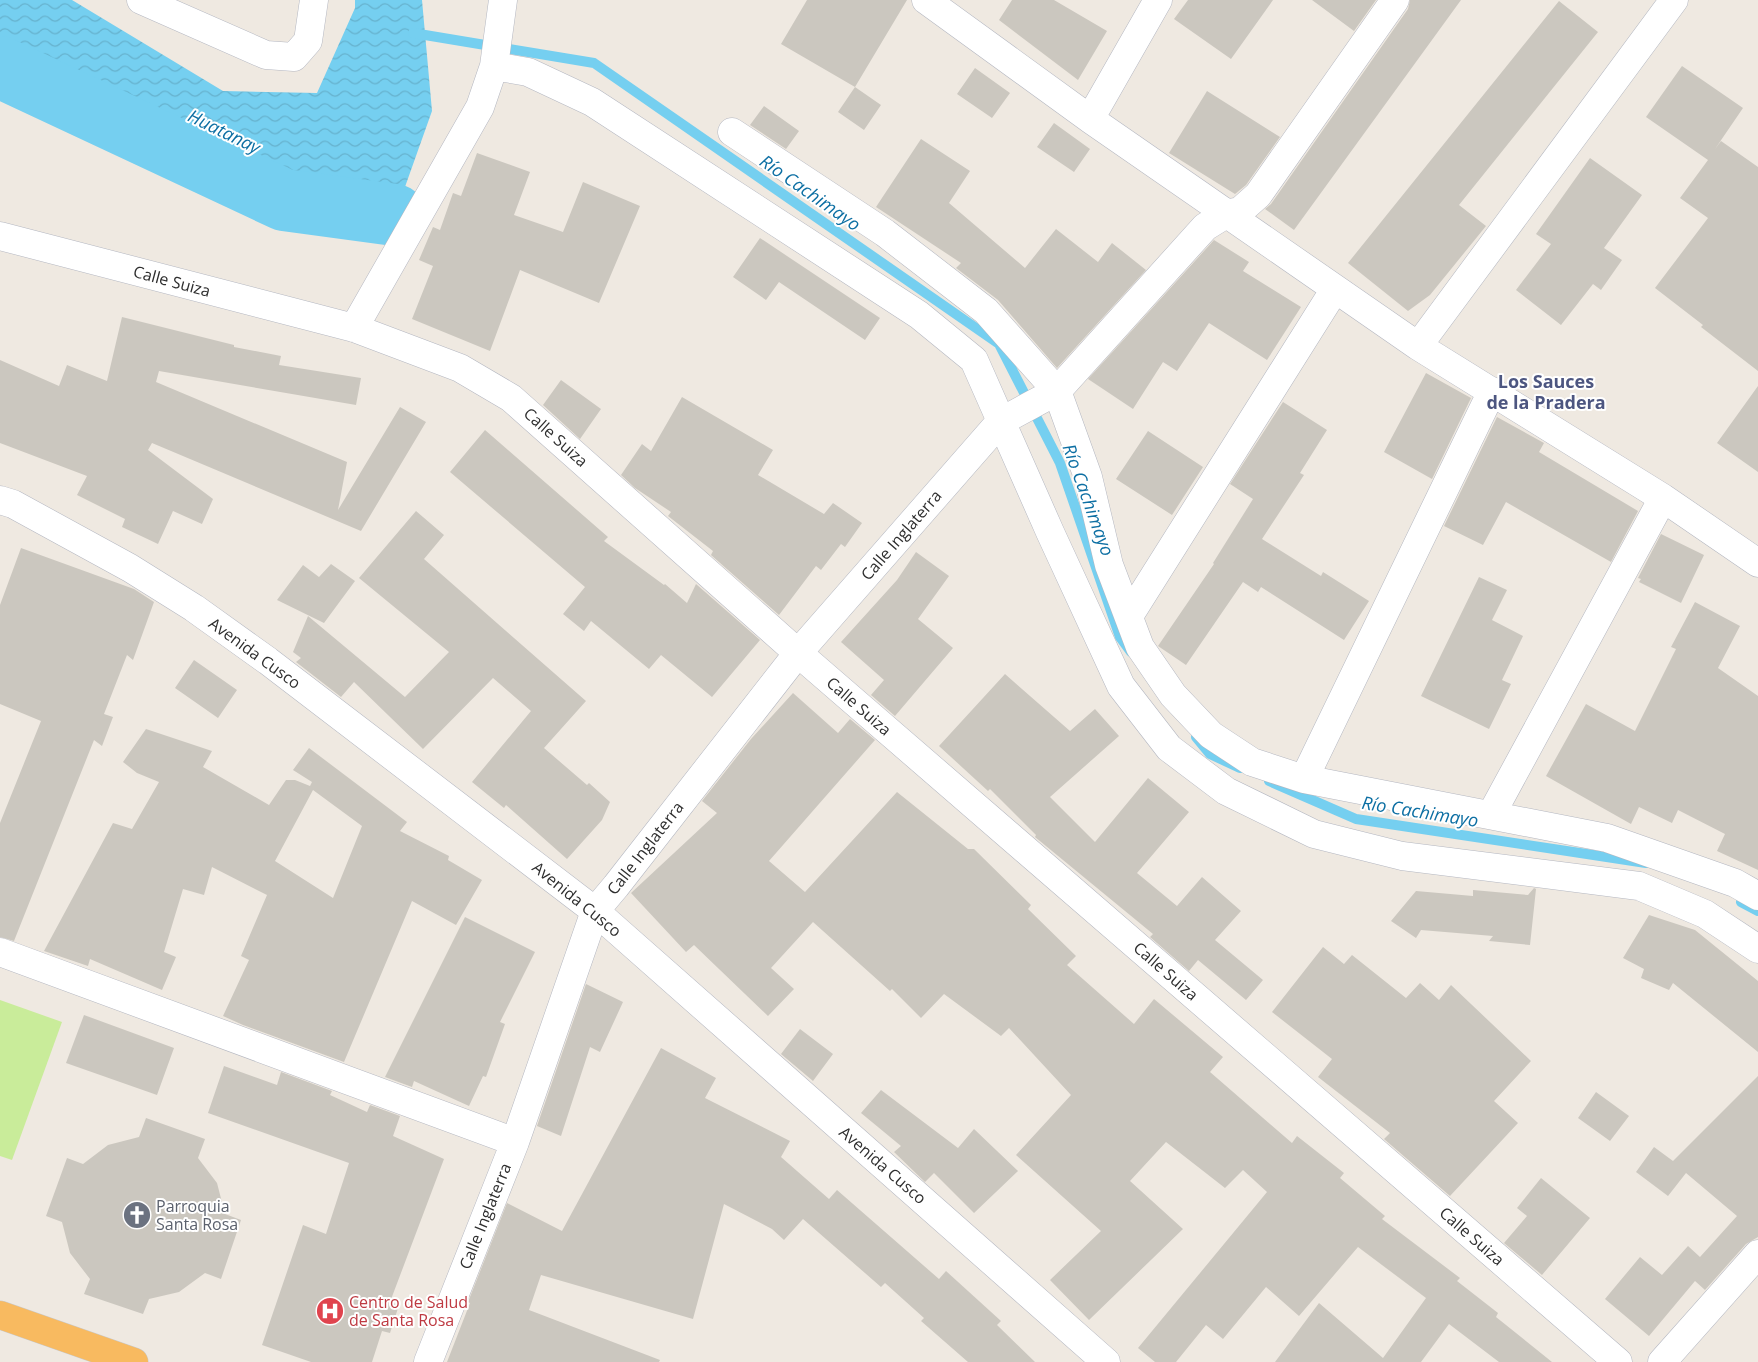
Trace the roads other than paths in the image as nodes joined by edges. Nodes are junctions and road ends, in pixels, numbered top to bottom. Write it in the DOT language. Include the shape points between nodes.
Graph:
graph roads {
  1 [pos="141,0"];
  2 [pos="314,0"];
  3 [pos="503,0"];
  4 [pos="926,0"];
  5 [pos="1158,0"];
  6 [pos="1395,0"];
  7 [pos="1674,0"];
  8 [pos="494,66"];
  9 [pos="1090,119"];
  10 [pos="732,132"];
  11 [pos="1226,214"];
  12 [pos="0,236"];
  13 [pos="1335,289"];
  14 [pos="354,328"];
  15 [pos="1418,346"];
  16 [pos="1492,391"];
  17 [pos="1049,396"];
  18 [pos="1003,420"];
  19 [pos="1663,498"];
  20 [pos="0,500"];
  21 [pos="1758,563"];
  22 [pos="1129,616"];
  23 [pos="798,653"];
  24 [pos="1304,779"];
  25 [pos="1491,815"];
  26 [pos="1758,896"];
  27 [pos="595,911"];
  28 [pos="1758,949"];
  29 [pos="0,952"];
  30 [pos="515,1142"];
  31 [pos="1758,1254"];
  32 [pos="0,1315"];
  33 [pos="134,1362"];
  34 [pos="428,1362"];
  35 [pos="1106,1362"];
  36 [pos="1618,1362"];
  37 [pos="1662,1362"];
  1 -- 2 [label="street" via="266,55 294,57 308,42"];
  3 -- 8 [label="street"];
  4 -- 9 [label="street"];
  5 -- 9 [label="street"];
  6 -- 11 [label="street" via="1258,195 1240,211"];
  7 -- 15 [label="street"];
  8 -- 14 [label="street" via="480,106"];
  8 -- 18 [label="street" via="528,72 592,102 919,315 974,360"];
  9 -- 11 [label="street"];
  10 -- 17 [label="street" via="885,233 986,311"];
  11 -- 13 [label="street"];
  11 -- 17 [label="street" via="1205,227"];
  12 -- 14 [label="street, Calle Suiza"];
  13 -- 15 [label="street"];
  13 -- 22 [label="street"];
  14 -- 23 [label="street, Calle Suiza" via="460,368 511,398"];
  15 -- 16 [label="street"];
  16 -- 19 [label="street"];
  16 -- 24 [label="street"];
  17 -- 18 [label="street"];
  17 -- 22 [label="street" via="1088,477 1109,565"];
  18 -- 23 [label="street, Calle Inglaterra"];
  18 -- 28 [label="street" via="1121,686 1169,748 1226,791 1314,834 1402,856 1639,886 1705,914"];
  19 -- 21 [label="street"];
  19 -- 25 [label="street"];
  20 -- 27 [label="street, Avenida Cusco" via="130,568 194,608"];
  22 -- 24 [label="street" via="1140,647 1173,695 1212,735 1252,762"];
  23 -- 27 [label="street, Calle Inglaterra"];
  23 -- 36 [label="street, Calle Suiza"];
  24 -- 25 [label="street"];
  25 -- 26 [label="street" via="1607,838 1735,883"];
  27 -- 30 [label="street, Calle Inglaterra"];
  27 -- 35 [label="street, Avenida Cusco"];
  29 -- 30 [label="street"];
  30 -- 34 [label="street, Calle Inglaterra"];
  31 -- 37 [label="street"];
  32 -- 33 [label="highway"];
}
